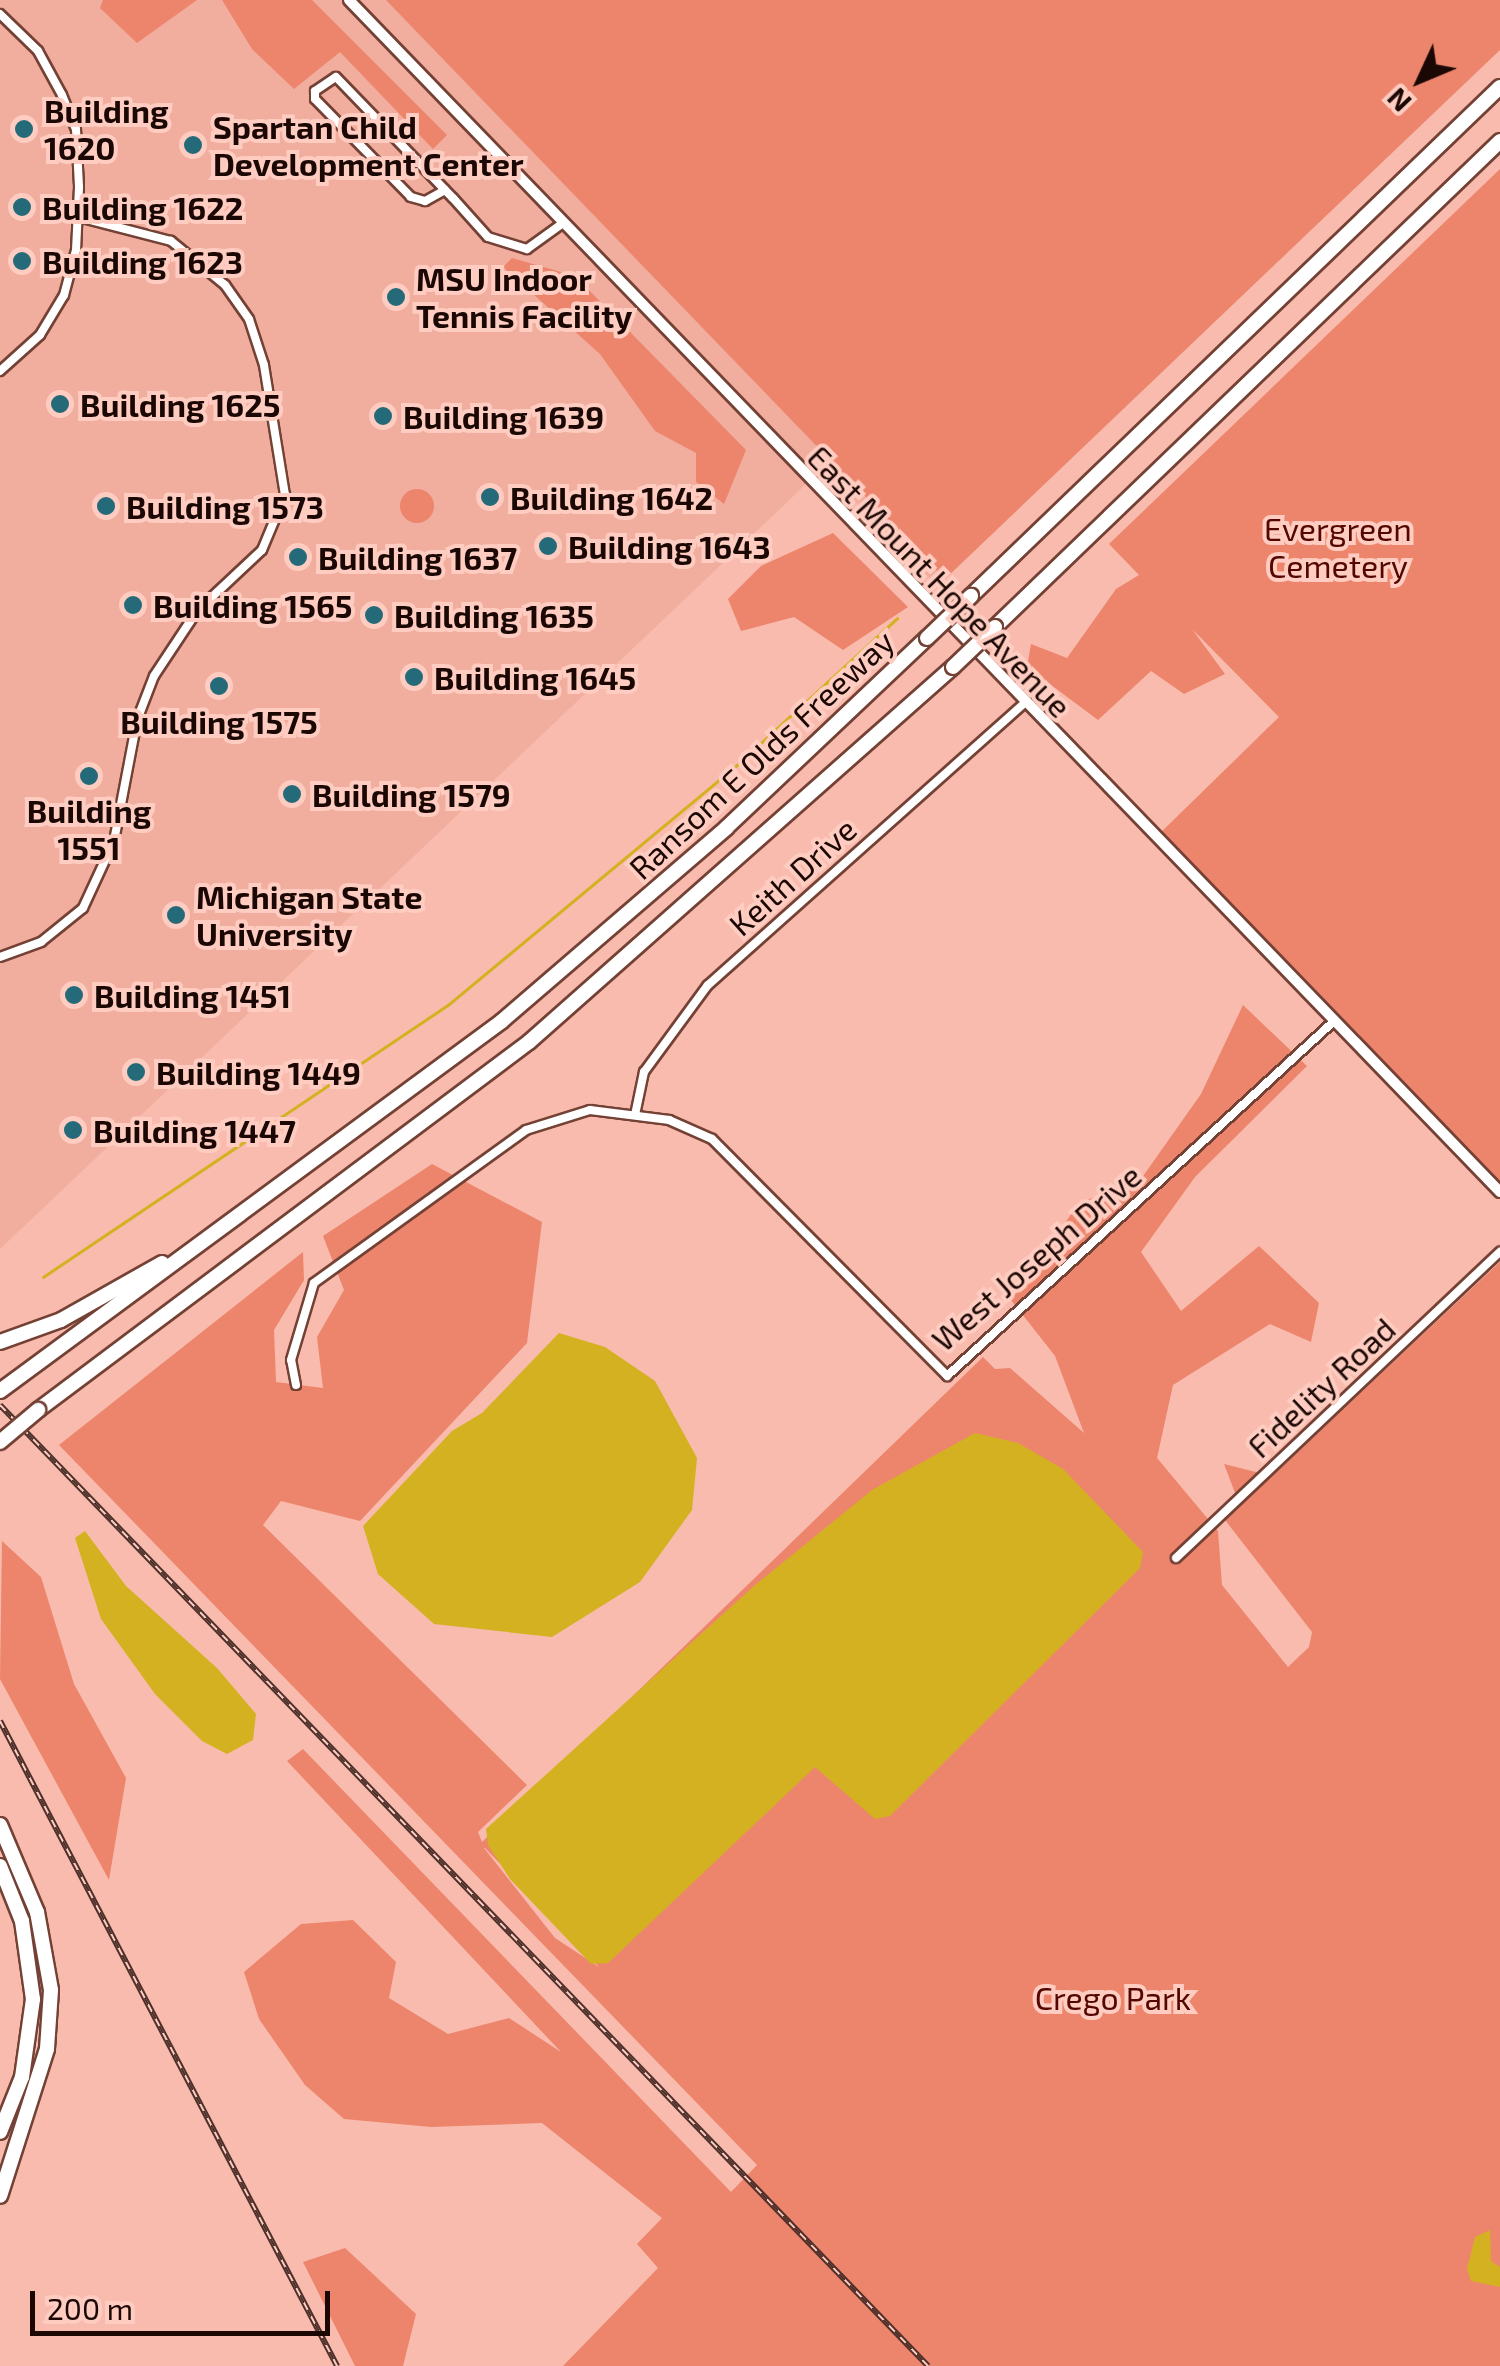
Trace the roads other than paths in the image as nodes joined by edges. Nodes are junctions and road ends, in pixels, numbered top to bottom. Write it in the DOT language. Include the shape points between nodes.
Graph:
graph roads {
  1 [pos="349,0"];
  2 [pos="0,14"];
  3 [pos="1500,87"];
  4 [pos="1500,141"];
  5 [pos="445,190"];
  6 [pos="78,217"];
  7 [pos="563,223"];
  8 [pos="0,371"];
  9 [pos="1023,704"];
  10 [pos="0,957"];
  11 [pos="1332,1023"];
  12 [pos="634,1115"];
  13 [pos="1500,1192"];
  14 [pos="228,1225"];
  15 [pos="1500,1252"];
  16 [pos="0,1342"];
  17 [pos="296,1385"];
  18 [pos="6,1386"];
  19 [pos="0,1442"];
  20 [pos="1176,1558"];
  21 [pos="0,1825"];
  22 [pos="0,1866"];
  23 [pos="38,2087"];
  24 [pos="0,2132"];
  25 [pos="0,2162"];
  26 [pos="0,2196"];
  1 -- 7 [label="street, East Mount Hope Avenue"];
  2 -- 6 [label="street" via="38,51 76,129"];
  3 -- 14 [label="highway, Ransom E Olds Freeway, bridge" via="972,596 557,975"];
  4 -- 19 [label="highway, Ransom E Olds Freeway, bridge" via="953,667 529,1042"];
  5 -- 5 [label="street" via="426,202 411,197 315,91 336,78"];
  5 -- 7 [label="street" via="488,237 506,246 527,249"];
  6 -- 8 [label="street" via="64,294 40,334"];
  6 -- 10 [label="street" via="171,241 225,285 249,319 264,365 285,496 262,550 197,610 154,676 139,713 103,875 65,926"];
  7 -- 9 [label="street, East Mount Hope Avenue"];
  9 -- 11 [label="street, East Mount Hope Avenue"];
  9 -- 12 [label="street, Keith Drive" via="708,984 644,1072"];
  11 -- 12 [label="street, West Joseph Drive" via="948,1376 712,1139 669,1120"];
  11 -- 13 [label="street, East Mount Hope Avenue"];
  12 -- 17 [label="street" via="573,1110 539,1123 328,1270 314,1283 300,1317 292,1360"];
  14 -- 16 [label="highway" via="61,1320"];
  14 -- 18 [label="highway, Ransom E Olds Freeway"];
  15 -- 20 [label="street, Fidelity Road"];
  21 -- 23 [label="highway" via="31,1894 48,1959 49,2030"];
  22 -- 24 [label="highway" via="22,1922 33,1999 22,2077"];
  23 -- 25 [label="highway"];
  23 -- 26 [label="highway"];
}
